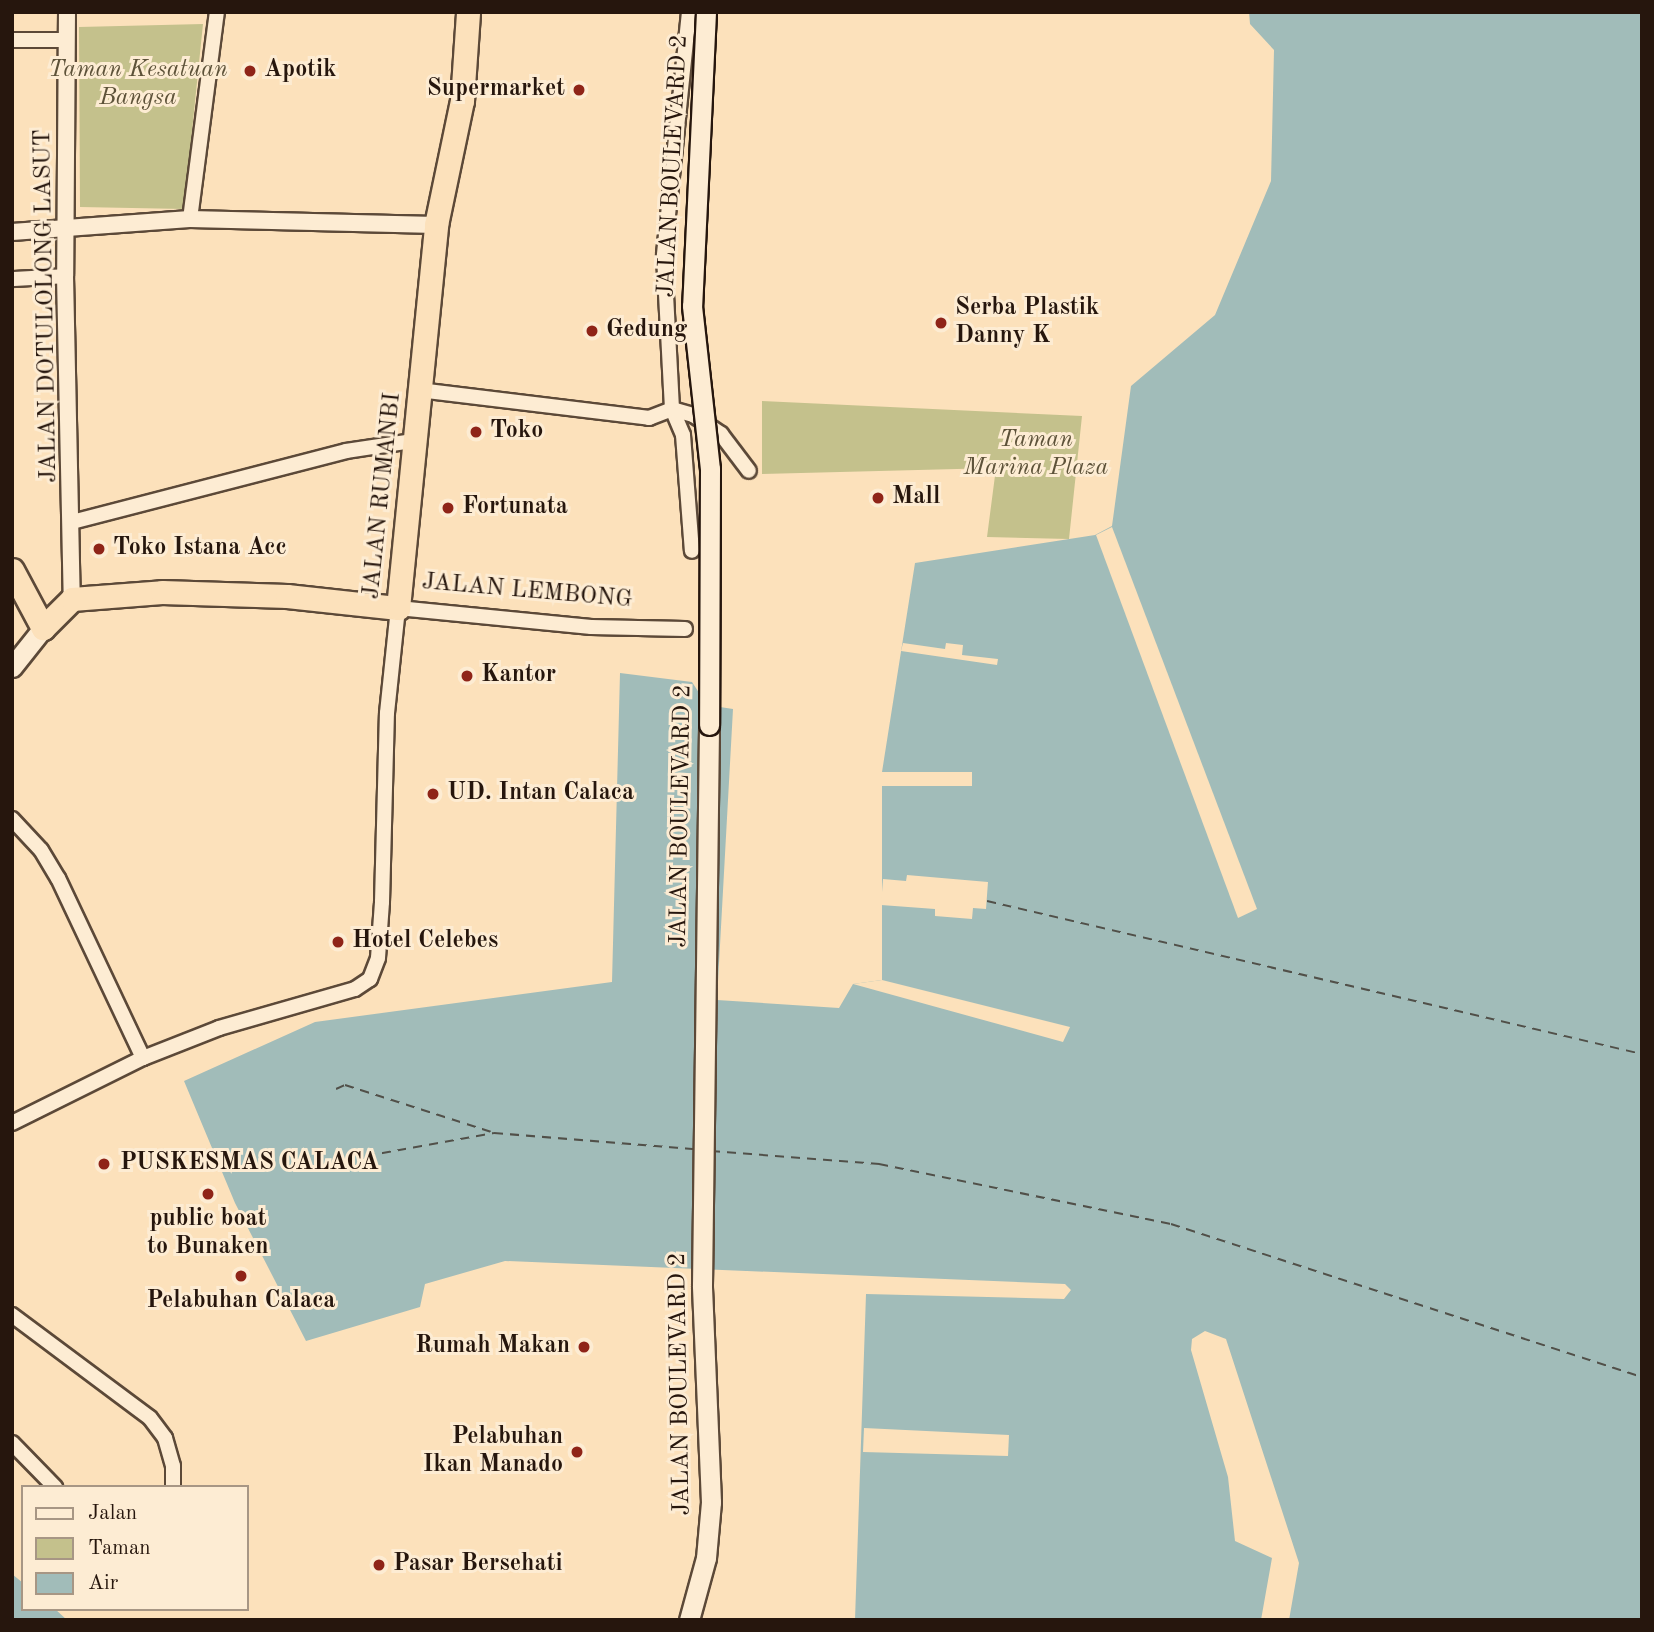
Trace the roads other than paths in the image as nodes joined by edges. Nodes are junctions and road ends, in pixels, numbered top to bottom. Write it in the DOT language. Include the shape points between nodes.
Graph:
graph roads {
  1 [pos="67,12"];
  2 [pos="217,12"];
  3 [pos="468,12"];
  4 [pos="689,12"];
  5 [pos="706,12"];
  6 [pos="12,40"];
  7 [pos="66,40"];
  8 [pos="190,219"];
  9 [pos="436,225"];
  10 [pos="68,228"];
  11 [pos="12,232"];
  12 [pos="65,276"];
  13 [pos="12,279"];
  14 [pos="419,390"];
  15 [pos="673,410"];
  16 [pos="414,441"];
  17 [pos="748,471"];
  18 [pos="72,522"];
  19 [pos="692,551"];
  20 [pos="12,570"];
  21 [pos="72,599"];
  22 [pos="398,608"];
  23 [pos="43,628"];
  24 [pos="685,629"];
  25 [pos="12,667"];
  26 [pos="12,819"];
  27 [pos="143,1058"];
  28 [pos="12,1123"];
  29 [pos="12,1315"];
  30 [pos="12,1443"];
  31 [pos="53,1485"];
  32 [pos="173,1485"];
  33 [pos="689,1620"];
  1 -- 7 [label="street, JALAN DOTULOLONG LASUT"];
  2 -- 8 [label="street"];
  3 -- 9 [label="highway, JALAN RUMANBI" via="462,101"];
  4 -- 15 [label="street" via="664,257"];
  5 -- 33 [label="main road, JALAN BOULEVARD 2, bridge" via="692,306 710,469 712,538 702,1285 711,1502 706,1558"];
  6 -- 7 [label="street"];
  7 -- 10 [label="street, JALAN DOTULOLONG LASUT"];
  8 -- 9 [label="street"];
  8 -- 10 [label="street"];
  9 -- 14 [label="highway, JALAN RUMANBI"];
  10 -- 11 [label="street"];
  10 -- 12 [label="street, JALAN DOTULOLONG LASUT"];
  12 -- 13 [label="street"];
  12 -- 18 [label="street, JALAN DOTULOLONG LASUT"];
  14 -- 15 [label="street" via="649,418"];
  14 -- 16 [label="highway, JALAN RUMANBI"];
  15 -- 17 [label="street" via="692,415 721,434"];
  15 -- 19 [label="street" via="683,435"];
  16 -- 18 [label="street" via="346,451"];
  16 -- 22 [label="highway, JALAN RUMANBI"];
  18 -- 21 [label="street, JALAN DOTULOLONG LASUT"];
  20 -- 23 [label="highway"];
  21 -- 22 [label="highway, JALAN LEMBONG" via="162,592"];
  21 -- 23 [label="highway"];
  22 -- 24 [label="street, JALAN LEMBONG" via="591,627"];
  22 -- 27 [label="street, JALAN RUMANBI" via="387,713 375,973 365,984 219,1028"];
  23 -- 25 [label="main road"];
  26 -- 27 [label="street" via="41,850 58,878"];
  27 -- 28 [label="street"];
  29 -- 32 [label="street" via="150,1418 165,1438"];
  30 -- 31 [label="street"];
}
